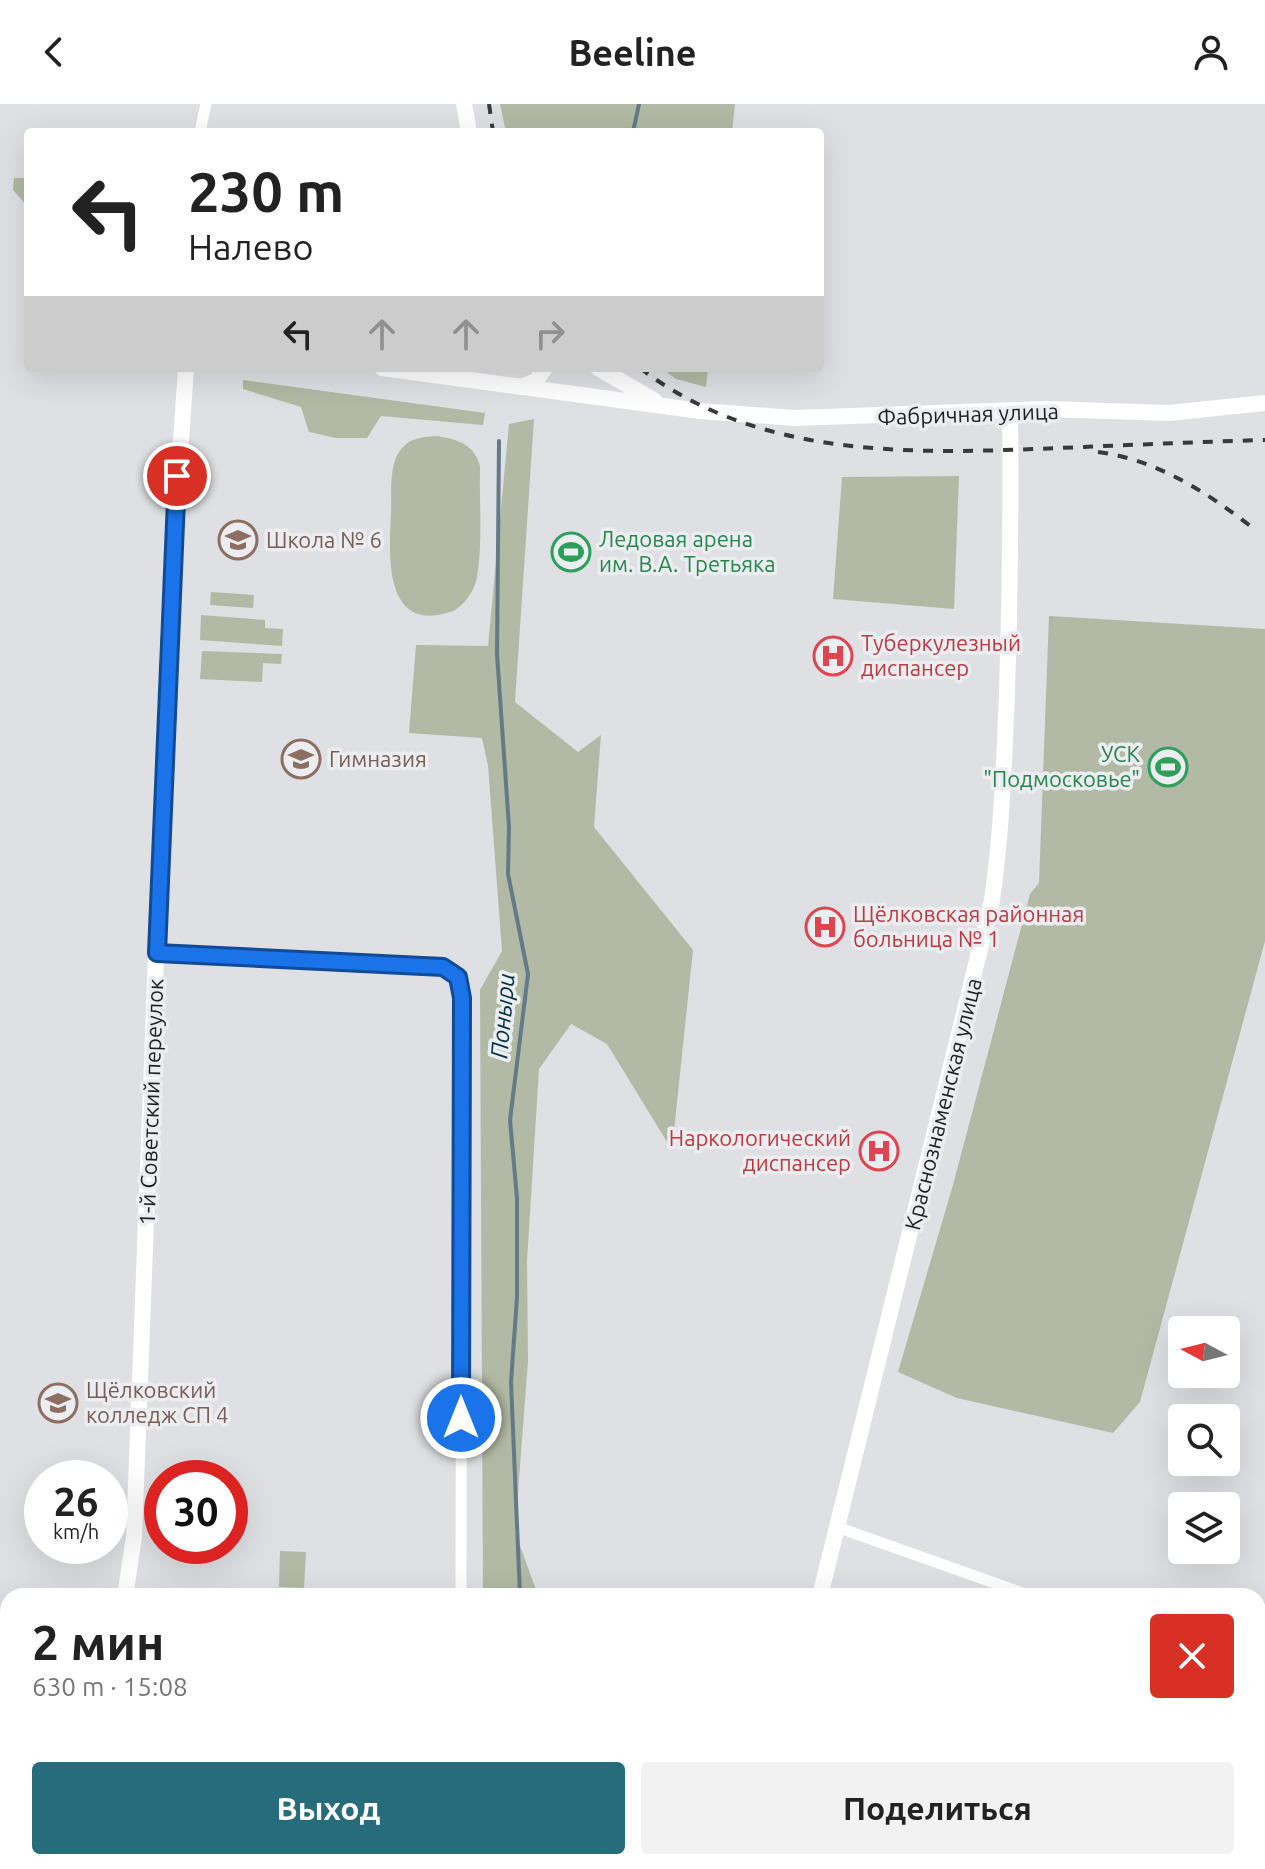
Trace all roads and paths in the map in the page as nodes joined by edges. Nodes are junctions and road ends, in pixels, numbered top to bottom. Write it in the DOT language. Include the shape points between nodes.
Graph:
graph roads {
  1 [pos="206,104"];
  2 [pos="464,104"];
  3 [pos="201,128"];
  4 [pos="468,128"];
  5 [pos="186,372"];
  6 [pos="410,372"];
  7 [pos="467,372"];
  8 [pos="542,372"];
  9 [pos="605,372"];
  10 [pos="479,382"];
  11 [pos="513,386"];
  12 [pos="1265,403"];
  13 [pos="671,408"];
  14 [pos="1010,411"];
  15 [pos="157,953"];
  16 [pos="837,1527"];
  17 [pos="126,1588"];
  18 [pos="461,1588"];
  19 [pos="822,1588"];
  20 [pos="1009,1588"];
  1 -- 3 [label="street"];
  2 -- 4 [label="street"];
  5 -- 15 [label="street, 1-й Советский переулок" via="169,614"];
  6 -- 10 [label="street, Фабричная улица"];
  7 -- 10 [label="street"];
  8 -- 11 [label="street" via="536,381"];
  9 -- 13 [label="street, Фабричная улица"];
  10 -- 11 [label="street, Фабричная улица"];
  11 -- 13 [label="street, Фабричная улица"];
  12 -- 14 [label="street, Фабричная улица" via="1169,413"];
  13 -- 14 [label="street, Фабричная улица" via="795,418"];
  14 -- 16 [label="street, Краснознаменская улица" via="1001,843 992,900"];
  15 -- 17 [label="street, 1-й Советский переулок" via="134,1537"];
  15 -- 18 [label="street" via="443,967 458,977"];
  16 -- 19 [label="street, Краснознаменская улица"];
  16 -- 20 [label="street"];
}
